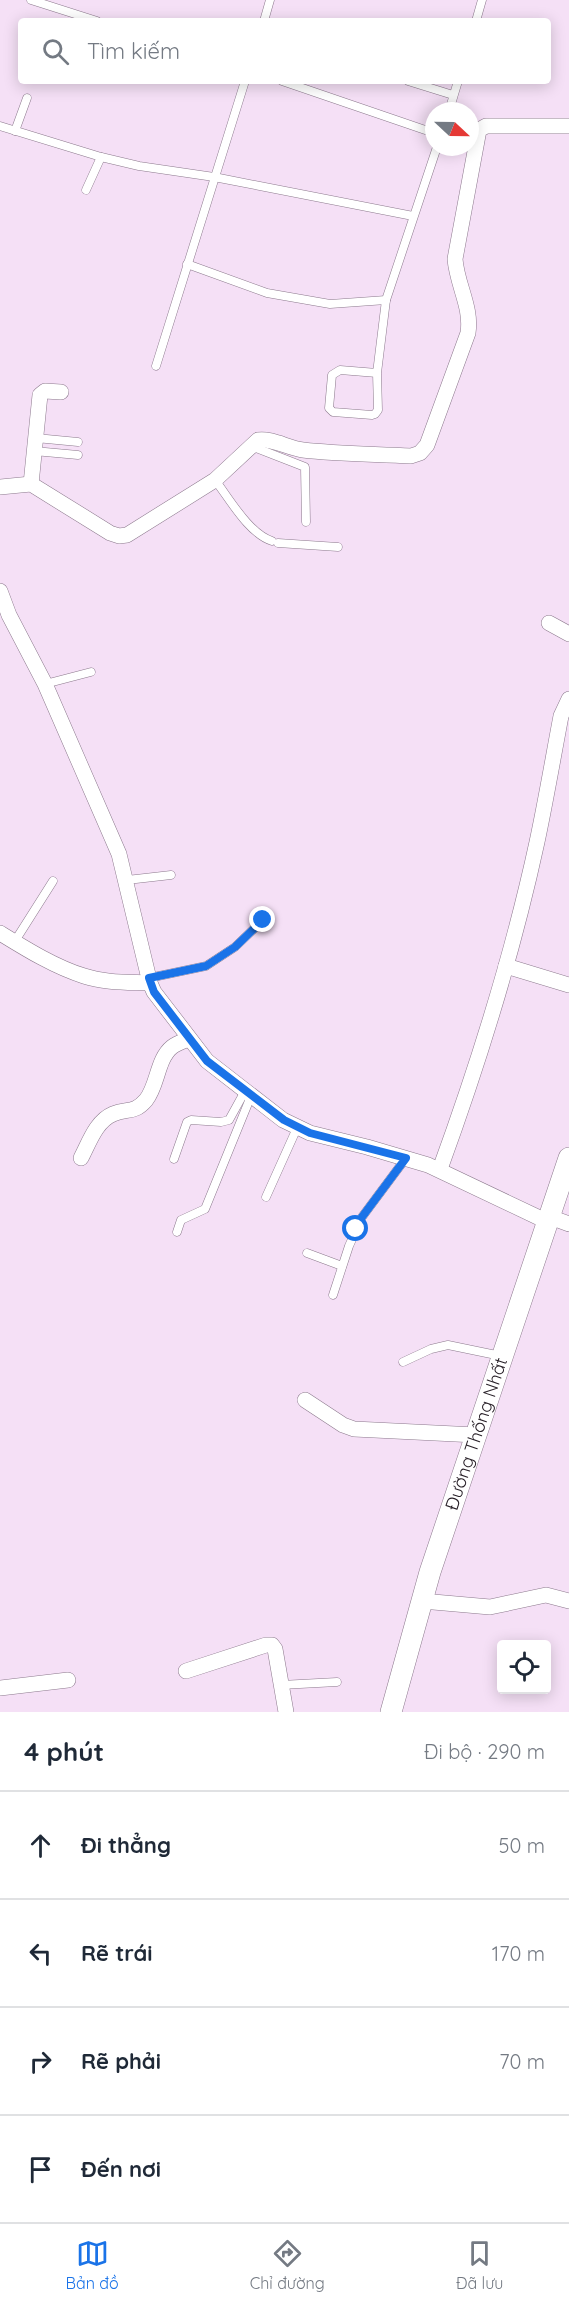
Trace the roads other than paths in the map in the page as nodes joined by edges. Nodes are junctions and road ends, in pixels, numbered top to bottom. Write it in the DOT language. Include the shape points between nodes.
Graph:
graph roads {
  1 [pos="30,0"];
  2 [pos="270,0"];
  3 [pos="482,0"];
  4 [pos="56,4"];
  5 [pos="90,18"];
  6 [pos="265,18"];
  7 [pos="477,18"];
  8 [pos="244,84"];
  9 [pos="291,84"];
  10 [pos="418,84"];
  11 [pos="457,84"];
  12 [pos="453,95"];
  13 [pos="27,98"];
  14 [pos="451,102"];
  15 [pos="0,126"];
  16 [pos="569,126"];
  17 [pos="15,131"];
  18 [pos="425,131"];
  19 [pos="434,156"];
  20 [pos="100,157"];
  21 [pos="214,177"];
  22 [pos="86,190"];
  23 [pos="413,216"];
  24 [pos="187,264"];
  25 [pos="386,300"];
  26 [pos="156,366"];
  27 [pos="376,373"];
  28 [pos="60,392"];
  29 [pos="78,442"];
  30 [pos="35,444"];
  31 [pos="249,446"];
  32 [pos="78,455"];
  33 [pos="215,480"];
  34 [pos="31,484"];
  35 [pos="0,487"];
  36 [pos="306,522"];
  37 [pos="338,547"];
  38 [pos="0,591"];
  39 [pos="549,623"];
  40 [pos="569,634"];
  41 [pos="91,672"];
  42 [pos="45,684"];
  43 [pos="569,699"];
  44 [pos="171,875"];
  45 [pos="126,880"];
  46 [pos="53,881"];
  47 [pos="263,920"];
  48 [pos="0,933"];
  49 [pos="15,941"];
  50 [pos="506,966"];
  51 [pos="149,980"];
  52 [pos="569,986"];
  53 [pos="189,1039"];
  54 [pos="248,1094"];
  55 [pos="297,1128"];
  56 [pos="81,1158"];
  57 [pos="406,1158"];
  58 [pos="569,1158"];
  59 [pos="174,1159"];
  60 [pos="440,1169"];
  61 [pos="266,1197"];
  62 [pos="556,1221"];
  63 [pos="177,1232"];
  64 [pos="307,1253"];
  65 [pos="342,1266"];
  66 [pos="333,1295"];
  67 [pos="503,1357"];
  68 [pos="403,1362"];
  69 [pos="305,1401"];
  70 [pos="476,1435"];
  71 [pos="422,1601"];
  72 [pos="569,1601"];
  73 [pos="186,1671"];
  74 [pos="68,1680"];
  75 [pos="337,1682"];
  76 [pos="281,1685"];
  77 [pos="0,1688"];
  78 [pos="286,1712"];
  79 [pos="391,1712"];
  1 -- 4 [label="lane"];
  2 -- 6 [label="lane"];
  3 -- 7 [label="lane"];
  4 -- 5 [label="lane"];
  8 -- 21 [label="lane"];
  9 -- 18 [label="lane"];
  10 -- 12 [label="lane"];
  11 -- 12 [label="lane"];
  12 -- 14 [label="lane"];
  13 -- 17 [label="lane"];
  15 -- 17 [label="lane"];
  16 -- 31 [label="street" via="486,126 479,130 455,259 469,310 469,327 427,445 420,453 411,456 314,451 264,439"];
  17 -- 20 [label="lane"];
  19 -- 23 [label="lane"];
  20 -- 21 [label="lane"];
  20 -- 22 [label="lane"];
  21 -- 23 [label="lane"];
  21 -- 24 [label="lane"];
  23 -- 25 [label="lane"];
  24 -- 25 [label="lane" via="288,297 330,304"];
  24 -- 26 [label="lane"];
  25 -- 27 [label="lane"];
  27 -- 27 [label="lane" via="336,371 332,375 329,408 333,412 375,414"];
  28 -- 30 [label="street" via="45,391 40,395"];
  29 -- 30 [label="lane"];
  30 -- 32 [label="lane"];
  30 -- 34 [label="street"];
  31 -- 33 [label="street"];
  31 -- 36 [label="lane" via="305,467"];
  33 -- 34 [label="street" via="127,535 119,536"];
  33 -- 37 [label="lane" via="259,534 275,542"];
  34 -- 35 [label="street"];
  38 -- 42 [label="street"];
  39 -- 40 [label="street"];
  41 -- 42 [label="lane"];
  42 -- 45 [label="street" via="119,854"];
  43 -- 50 [label="street" via="561,716 537,842"];
  44 -- 45 [label="lane"];
  45 -- 51 [label="street"];
  46 -- 49 [label="lane"];
  47 -- 51 [label="lane" via="235,947 206,966"];
  48 -- 49 [label="street"];
  49 -- 51 [label="street" via="85,977 105,981"];
  50 -- 52 [label="street"];
  50 -- 60 [label="street"];
  51 -- 53 [label="street"];
  53 -- 54 [label="street" via="207,1061"];
  53 -- 56 [label="street" via="167,1053 154,1089 139,1108 113,1113 97,1127"];
  54 -- 55 [label="street"];
  54 -- 59 [label="lane" via="229,1120 187,1122"];
  54 -- 63 [label="lane" via="205,1209 181,1220"];
  55 -- 57 [label="street"];
  55 -- 61 [label="lane"];
  57 -- 60 [label="street"];
  57 -- 65 [label="lane" via="362,1217"];
  58 -- 62 [label="street, Đường Thống Nhất"];
  60 -- 62 [label="street"];
  62 -- 67 [label="street, Đường Thống Nhất"];
  64 -- 65 [label="lane"];
  65 -- 66 [label="lane"];
  67 -- 68 [label="lane" via="448,1345"];
  67 -- 70 [label="street, Đường Thống Nhất"];
  69 -- 70 [label="street" via="354,1429"];
  70 -- 71 [label="street, Đường Thống Nhất"];
  71 -- 72 [label="street" via="490,1607 546,1595"];
  71 -- 79 [label="street, Đường Thống Nhất"];
  73 -- 76 [label="street" via="270,1645 275,1649"];
  74 -- 77 [label="street"];
  75 -- 76 [label="lane"];
  76 -- 78 [label="street"];
}
